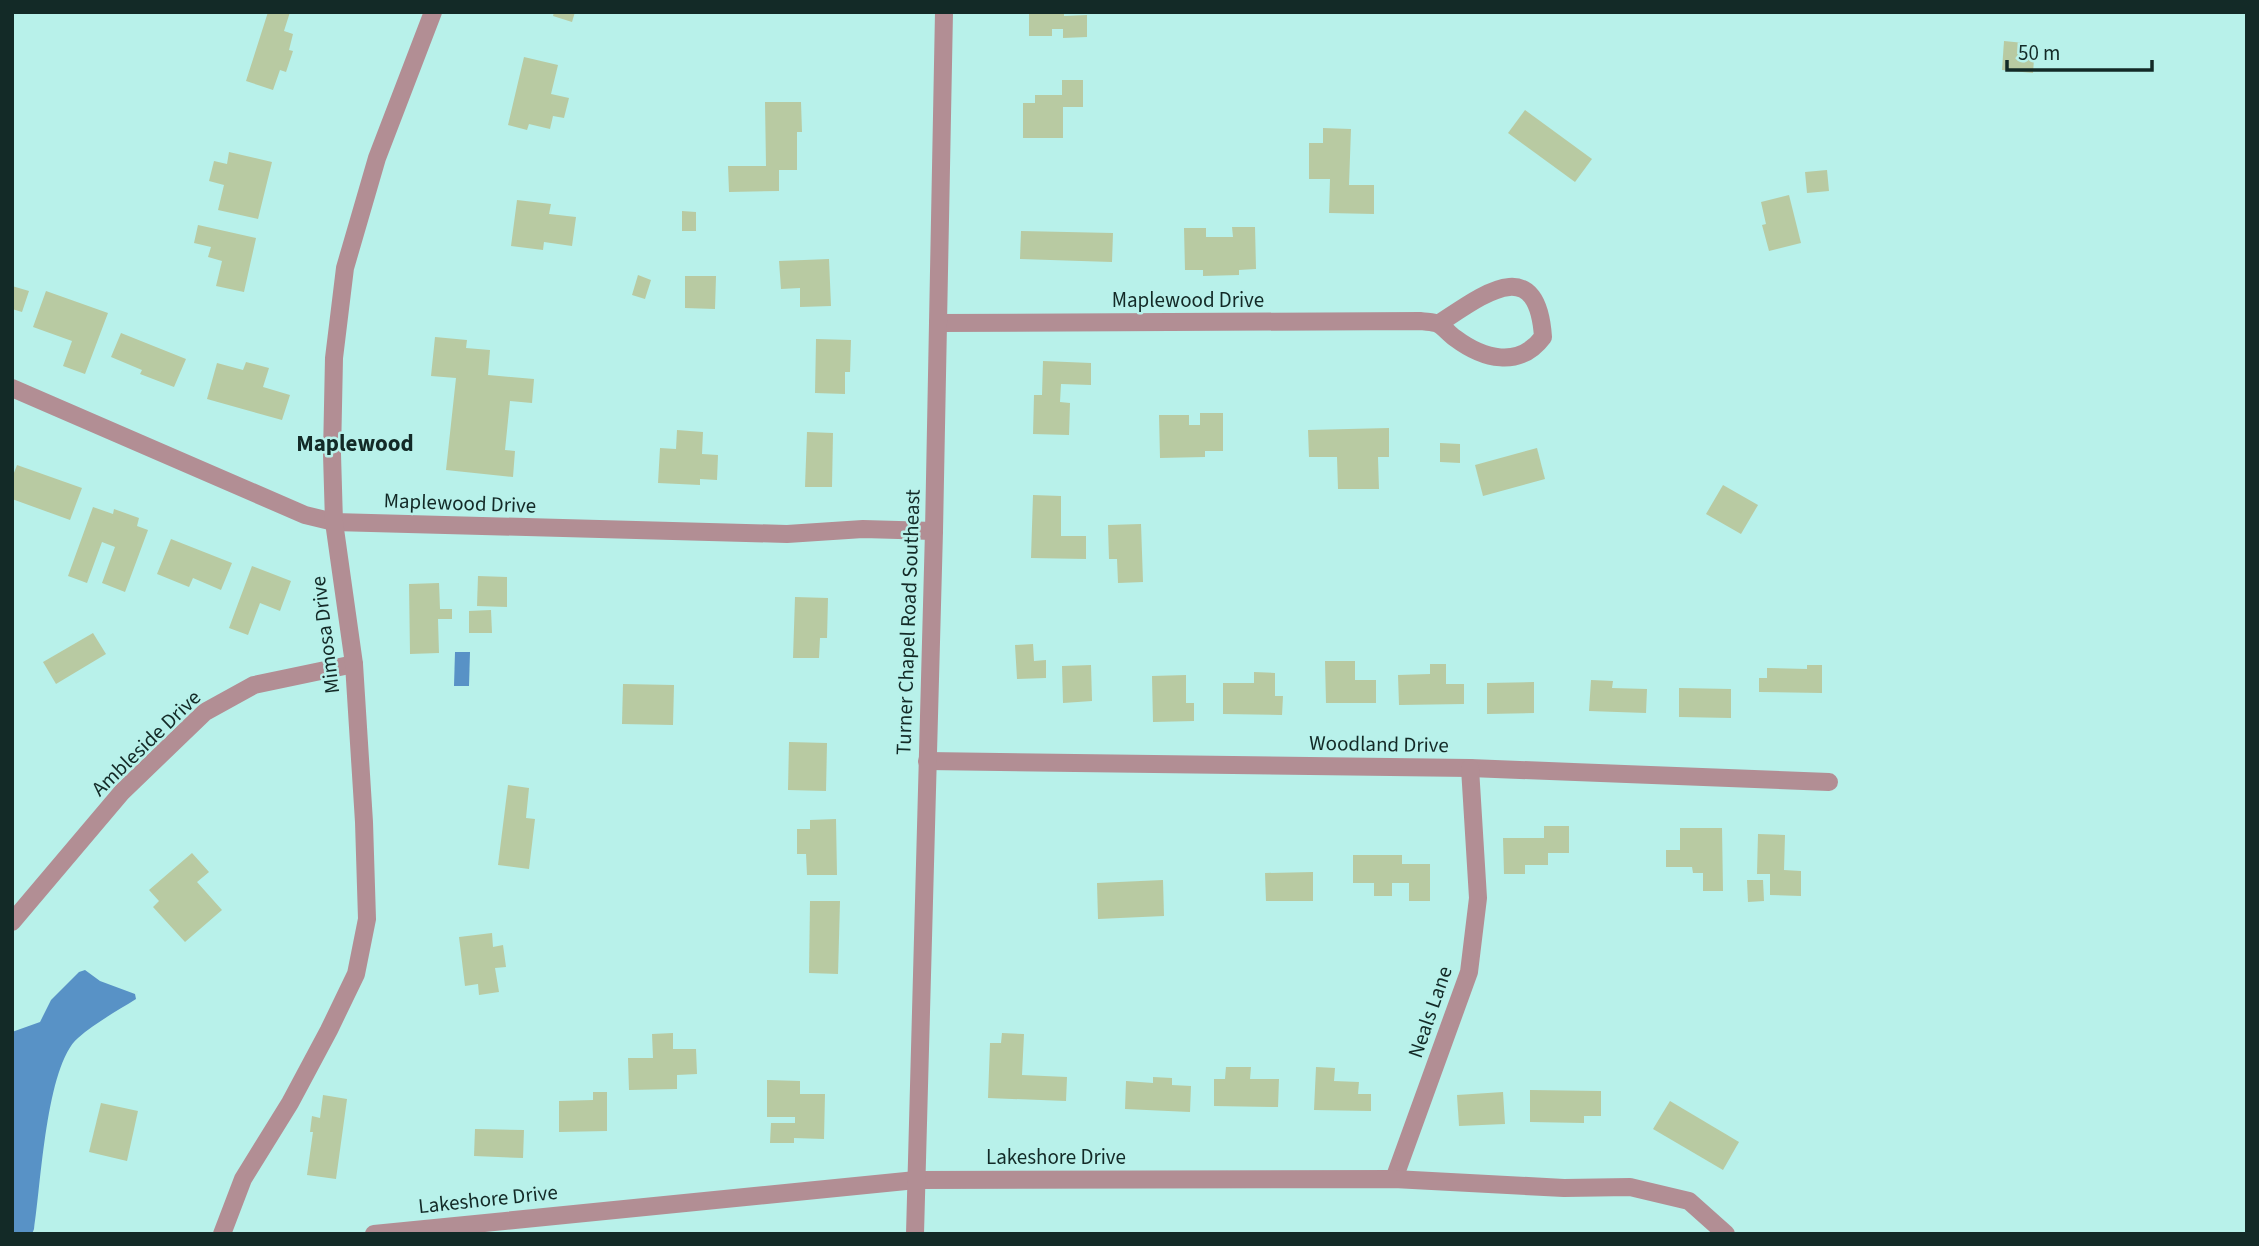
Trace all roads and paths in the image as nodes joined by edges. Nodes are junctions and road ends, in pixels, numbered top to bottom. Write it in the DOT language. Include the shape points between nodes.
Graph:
graph roads {
  1 [pos="433,12"];
  2 [pos="944,12"];
  3 [pos="939,323"];
  4 [pos="1438,324"];
  5 [pos="12,388"];
  6 [pos="334,522"];
  7 [pos="934,531"];
  8 [pos="354,664"];
  9 [pos="927,761"];
  10 [pos="1470,768"];
  11 [pos="1829,782"];
  12 [pos="12,922"];
  13 [pos="1394,1179"];
  14 [pos="916,1180"];
  15 [pos="222,1234"];
  16 [pos="374,1234"];
  17 [pos="915,1234"];
  18 [pos="1726,1234"];
  1 -- 6 [label="street, Mimosa Drive" via="377,158 345,268 334,358"];
  2 -- 3 [label="street, Turner Chapel Road Southeast"];
  3 -- 4 [label="street, Maplewood Drive"];
  3 -- 7 [label="street, Turner Chapel Road Southeast"];
  4 -- 4 [label="street" via="1479,354 1492,357 1521,354 1535,348 1543,337 1535,303 1515,286 1477,297"];
  5 -- 6 [label="street, Maplewood Drive" via="305,515"];
  6 -- 7 [label="street, Maplewood Drive" via="787,534"];
  6 -- 8 [label="street, Mimosa Drive"];
  7 -- 9 [label="street, Turner Chapel Road Southeast"];
  8 -- 12 [label="street, Ambleside Drive" via="254,685 205,712 122,792"];
  8 -- 15 [label="street, Mimosa Drive" via="367,919 356,974 290,1103 243,1179"];
  9 -- 10 [label="street, Woodland Drive"];
  9 -- 14 [label="street, Turner Chapel Road Southeast"];
  10 -- 11 [label="street, Woodland Drive"];
  10 -- 13 [label="street, Neals Lane" via="1478,898 1469,972"];
  13 -- 14 [label="street, Lakeshore Drive"];
  13 -- 18 [label="street, Lakeshore Drive" via="1630,1187 1689,1201"];
  14 -- 16 [label="street, Lakeshore Drive"];
  14 -- 17 [label="street, Turner Chapel Road Southeast"];
}
